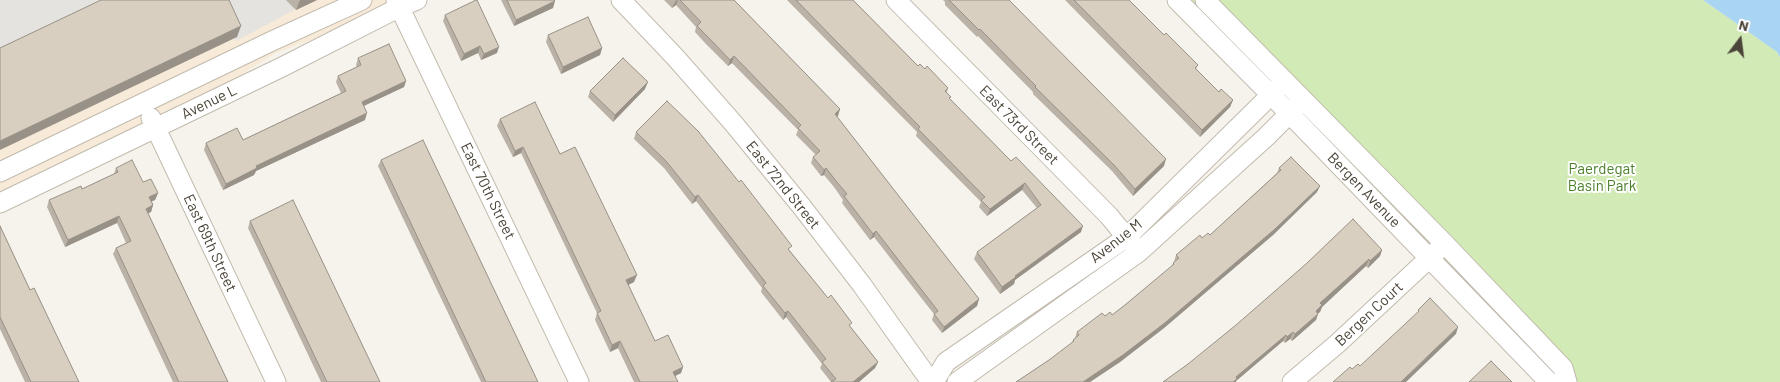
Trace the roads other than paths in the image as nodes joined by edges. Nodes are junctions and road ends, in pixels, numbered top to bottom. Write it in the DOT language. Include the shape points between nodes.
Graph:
graph roads {
  1 [pos="362,0"];
  2 [pos="621,0"];
  3 [pos="896,0"];
  4 [pos="1177,0"];
  5 [pos="1205,0"];
  6 [pos="404,2"];
  7 [pos="1285,82"];
  8 [pos="1272,95"];
  9 [pos="144,103"];
  10 [pos="1296,107"];
  11 [pos="156,128"];
  12 [pos="0,172"];
  13 [pos="0,202"];
  14 [pos="1127,237"];
  15 [pos="1444,244"];
  16 [pos="1138,252"];
  17 [pos="1429,259"];
  18 [pos="276,382"];
  19 [pos="579,382"];
  20 [pos="932,382"];
  21 [pos="957,382"];
  22 [pos="1292,382"];
  23 [pos="1549,382"];
  24 [pos="1567,382"];
  1 -- 9 [label="street, Avenue L"];
  2 -- 20 [label="street, East 72nd Street" via="734,124 802,207"];
  3 -- 14 [label="street, East 73rd Street"];
  4 -- 8 [label="street, Bergen Avenue"];
  5 -- 7 [label="street, Bergen Avenue"];
  6 -- 11 [label="street, Avenue L" via="282,67"];
  6 -- 19 [label="street, East 70th Street"];
  7 -- 8 [label="street, Avenue M"];
  7 -- 10 [label="street, Bergen Avenue"];
  8 -- 10 [label="street, Bergen Avenue"];
  8 -- 14 [label="street, Avenue M"];
  9 -- 11 [label="street, East 69th Street"];
  9 -- 12 [label="street, Avenue L"];
  10 -- 15 [label="street, Bergen Avenue"];
  10 -- 16 [label="street, Avenue M"];
  10 -- 17 [label="street, Bergen Avenue"];
  11 -- 13 [label="street, Avenue L"];
  11 -- 18 [label="street, East 69th Street"];
  14 -- 16 [label="street, East 73rd Street"];
  14 -- 20 [label="street, Avenue M" via="946,362"];
  15 -- 17 [label="street, Bergen Court"];
  15 -- 24 [label="street, Bergen Avenue" via="1563,368"];
  16 -- 21 [label="street, Avenue M"];
  17 -- 22 [label="street, Bergen Court"];
  17 -- 23 [label="street, Bergen Avenue"];
}
